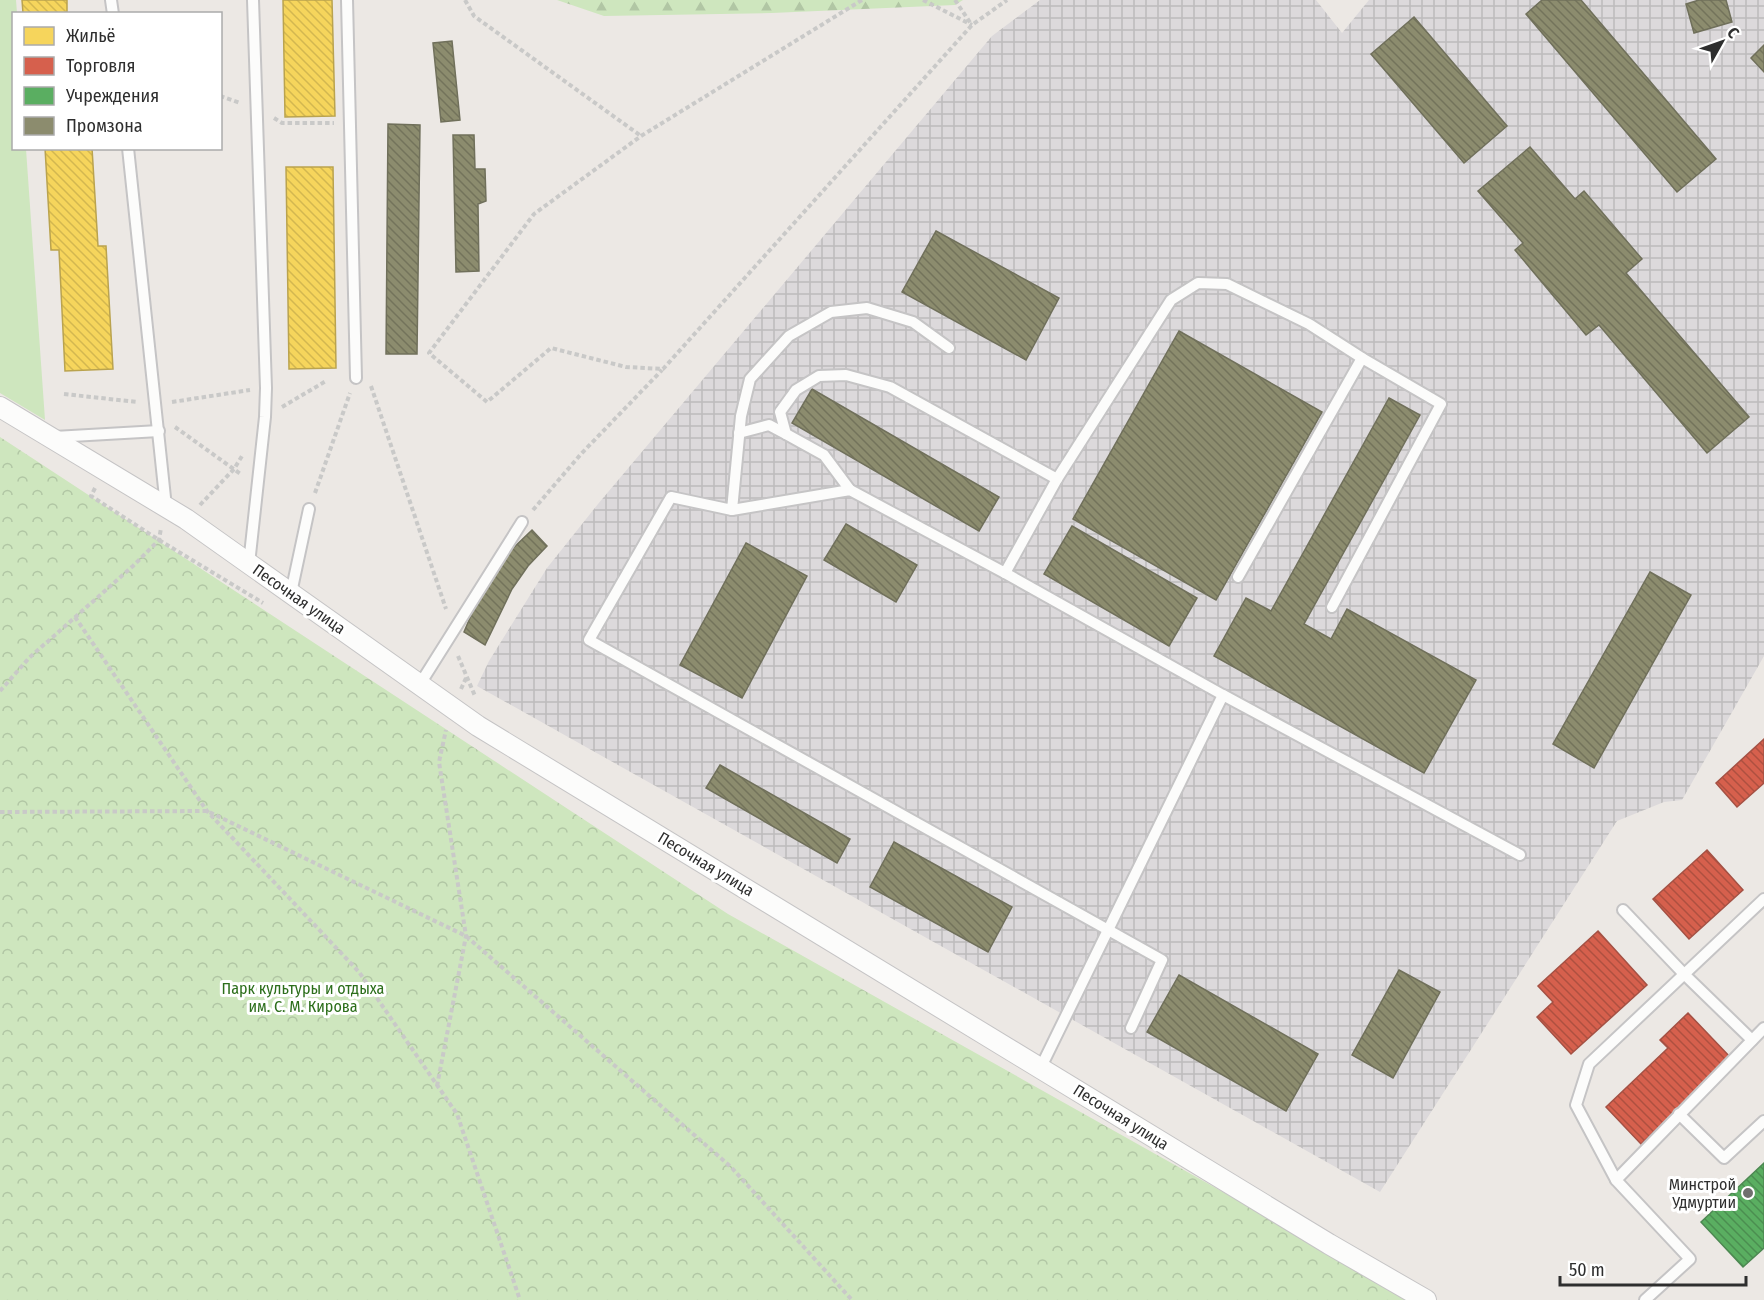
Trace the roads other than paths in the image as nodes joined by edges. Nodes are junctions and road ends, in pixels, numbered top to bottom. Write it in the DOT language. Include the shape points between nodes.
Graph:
graph roads {
  1 [pos="253,0"];
  2 [pos="347,0"];
  3 [pos="128,150"];
  4 [pos="948,348"];
  5 [pos="1362,358"];
  6 [pos="356,378"];
  7 [pos="0,407"];
  8 [pos="159,431"];
  9 [pos="739,433"];
  10 [pos="786,434"];
  11 [pos="50,437"];
  12 [pos="1057,479"];
  13 [pos="850,490"];
  14 [pos="166,507"];
  15 [pos="309,509"];
  16 [pos="732,510"];
  17 [pos="522,522"];
  18 [pos="249,564"];
  19 [pos="1005,573"];
  20 [pos="1238,577"];
  21 [pos="291,593"];
  22 [pos="1332,607"];
  23 [pos="420,684"];
  24 [pos="1222,694"];
  25 [pos="1520,855"];
  26 [pos="1764,899"];
  27 [pos="1623,910"];
  28 [pos="1107,930"];
  29 [pos="1684,974"];
  30 [pos="1131,1028"];
  31 [pos="1764,1028"];
  32 [pos="1752,1040"];
  33 [pos="1041,1067"];
  34 [pos="1679,1114"];
  35 [pos="1764,1121"];
  36 [pos="1616,1180"];
  37 [pos="1426,1300"];
  38 [pos="1645,1300"];
  1 -- 18 [label="lane" via="266,388"];
  2 -- 6 [label="lane"];
  3 -- 8 [label="lane"];
  4 -- 9 [label="lane" via="913,322 867,308 831,312 789,336 750,379"];
  5 -- 12 [label="lane" via="1309,324 1227,284 1198,283 1171,300"];
  5 -- 20 [label="lane"];
  5 -- 22 [label="lane" via="1441,404"];
  7 -- 11 [label="street, Песочная улица"];
  8 -- 11 [label="lane"];
  8 -- 14 [label="lane"];
  9 -- 10 [label="lane" via="769,425"];
  9 -- 16 [label="lane"];
  10 -- 12 [label="lane" via="780,412 796,390 819,376 846,375 890,387"];
  10 -- 13 [label="lane" via="824,455"];
  11 -- 14 [label="street, Песочная улица"];
  12 -- 19 [label="lane"];
  13 -- 16 [label="lane"];
  13 -- 19 [label="lane"];
  14 -- 18 [label="street, Песочная улица"];
  15 -- 21 [label="lane"];
  16 -- 28 [label="lane" via="671,497 589,640"];
  17 -- 23 [label="lane"];
  18 -- 21 [label="street, Песочная улица"];
  19 -- 24 [label="lane"];
  21 -- 23 [label="street, Песочная улица"];
  23 -- 33 [label="street, Песочная улица" via="478,726"];
  24 -- 25 [label="lane"];
  24 -- 28 [label="lane"];
  26 -- 29 [label="lane"];
  27 -- 29 [label="lane"];
  28 -- 30 [label="lane" via="1162,960"];
  28 -- 33 [label="lane"];
  29 -- 32 [label="lane"];
  29 -- 36 [label="lane" via="1589,1064 1576,1105"];
  31 -- 32 [label="lane"];
  32 -- 34 [label="lane"];
  33 -- 37 [label="street, Песочная улица"];
  34 -- 35 [label="lane" via="1724,1158"];
  34 -- 36 [label="lane"];
  36 -- 38 [label="lane" via="1689,1259"];
}
